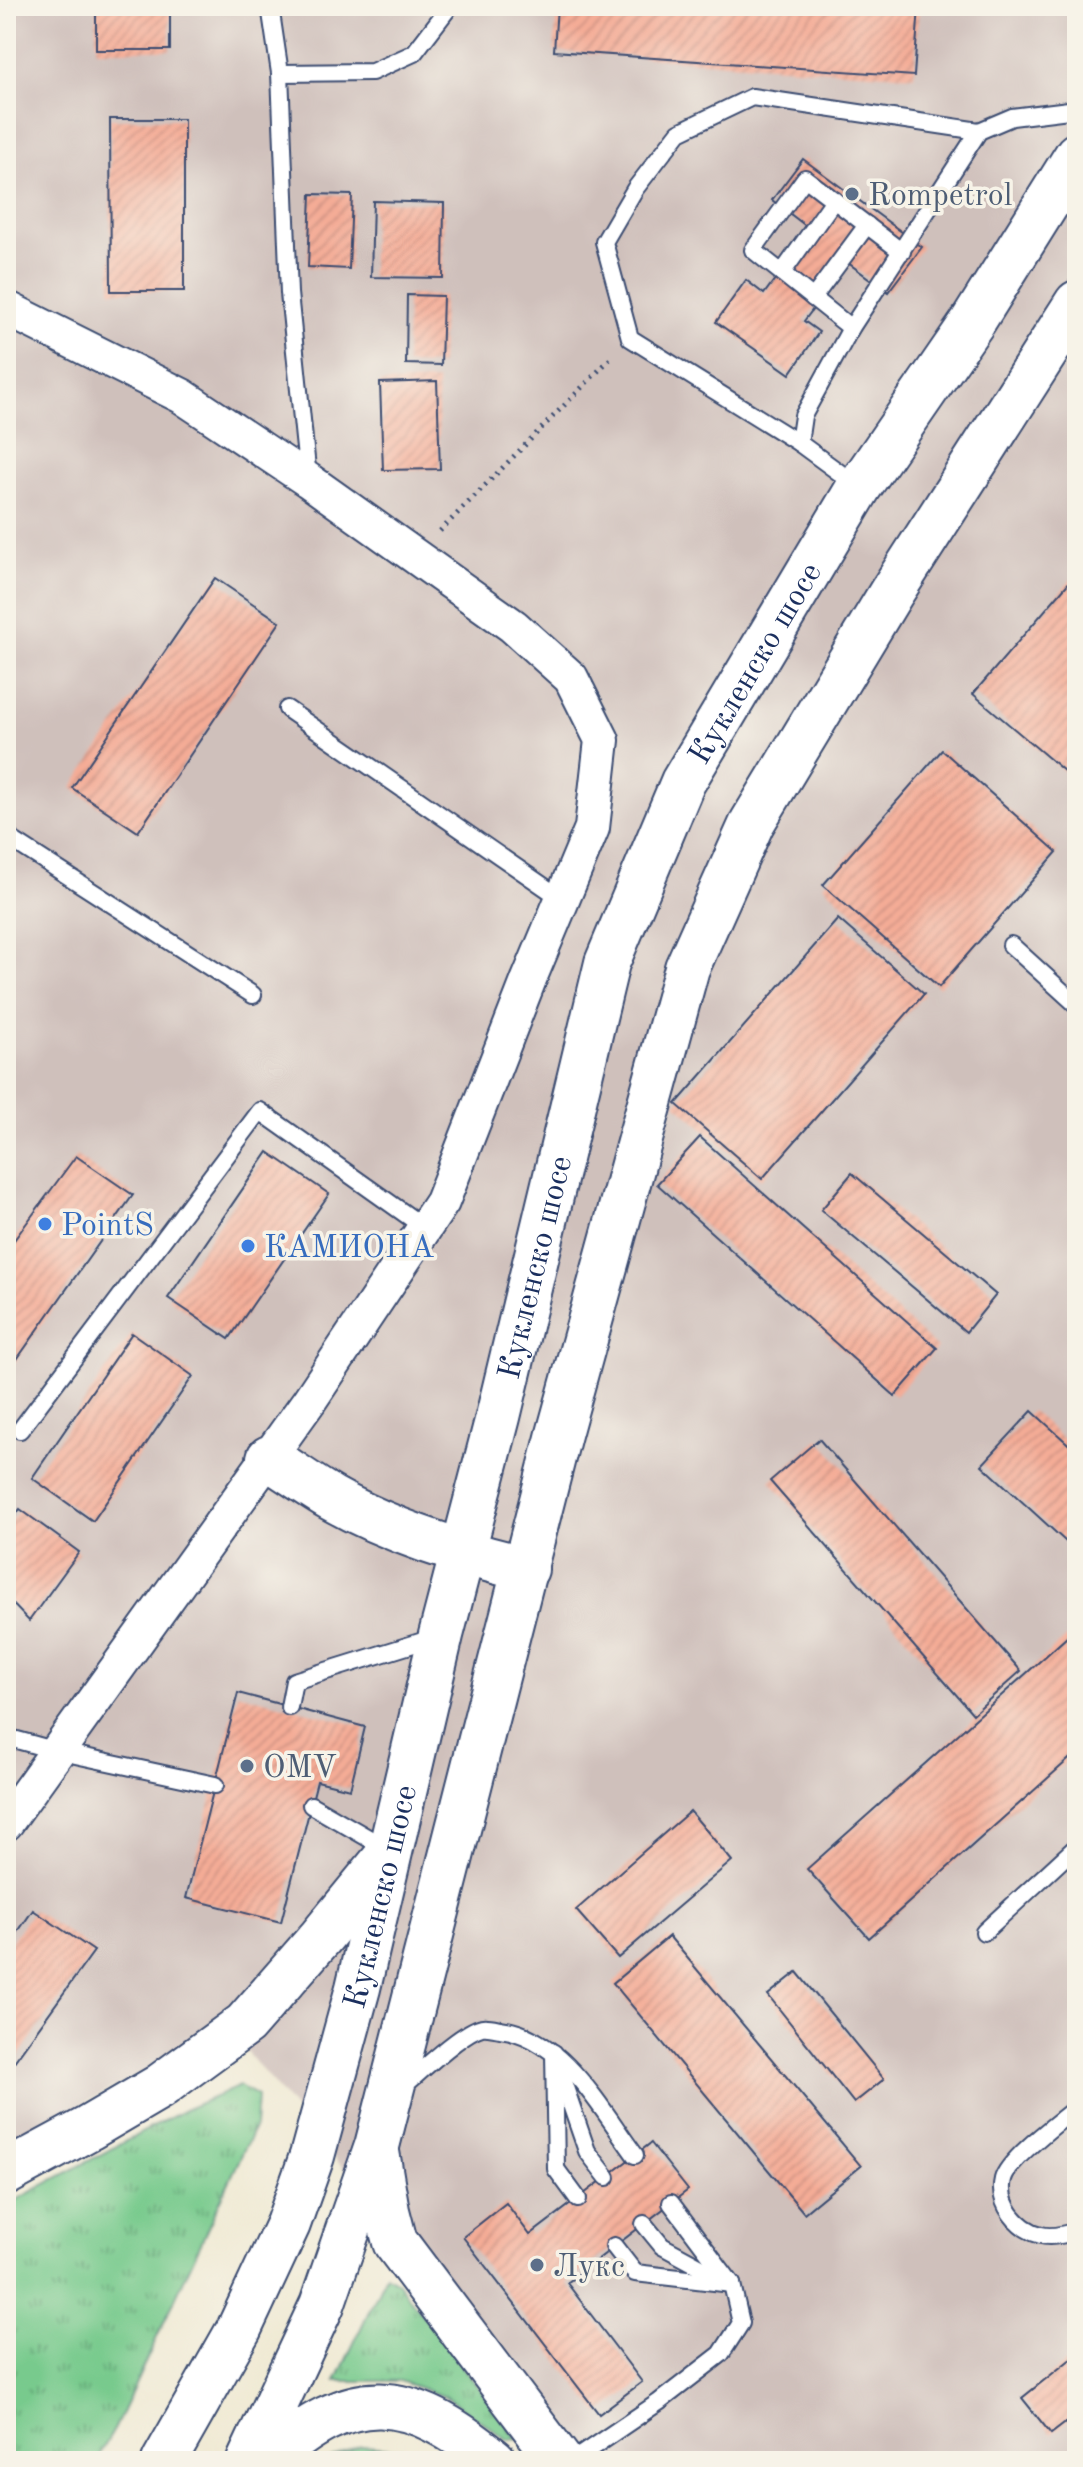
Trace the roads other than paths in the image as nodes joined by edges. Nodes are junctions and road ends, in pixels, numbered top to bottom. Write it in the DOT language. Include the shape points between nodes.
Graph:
graph roads {
  1 [pos="270,6"];
  2 [pos="450,6"];
  3 [pos="280,73"];
  4 [pos="1077,109"];
  5 [pos="979,131"];
  6 [pos="1077,155"];
  7 [pos="834,200"];
  8 [pos="867,225"];
  9 [pos="902,252"];
  10 [pos="782,273"];
  11 [pos="813,298"];
  12 [pos="1077,303"];
  13 [pos="6,308"];
  14 [pos="851,328"];
  15 [pos="799,443"];
  16 [pos="308,480"];
  17 [pos="859,487"];
  18 [pos="287,709"];
  19 [pos="6,836"];
  20 [pos="562,899"];
  21 [pos="1011,945"];
  22 [pos="253,995"];
  23 [pos="1077,1005"];
  24 [pos="425,1228"];
  25 [pos="20,1430"];
  26 [pos="269,1458"];
  27 [pos="461,1553"];
  28 [pos="526,1569"];
  29 [pos="441,1635"];
  30 [pos="289,1707"];
  31 [pos="6,1737"];
  32 [pos="57,1751"];
  33 [pos="215,1785"];
  34 [pos="311,1805"];
  35 [pos="6,1823"];
  36 [pos="1077,1846"];
  37 [pos="391,1852"];
  38 [pos="984,1932"];
  39 [pos="554,2053"];
  40 [pos="391,2098"];
  41 [pos="1077,2107"];
  42 [pos="377,2146"];
  43 [pos="635,2155"];
  44 [pos="6,2173"];
  45 [pos="607,2177"];
  46 [pos="578,2199"];
  47 [pos="671,2203"];
  48 [pos="644,2224"];
  49 [pos="1077,2231"];
  50 [pos="614,2246"];
  51 [pos="732,2284"];
  52 [pos="165,2459"];
  53 [pos="249,2461"];
  54 [pos="268,2461"];
  55 [pos="494,2461"];
  56 [pos="560,2461"];
  57 [pos="572,2461"];
  1 -- 3 [label="lane"];
  2 -- 3 [label="lane" via="414,53 372,72"];
  3 -- 16 [label="lane" via="289,293"];
  4 -- 5 [label="lane" via="1012,117"];
  5 -- 9 [label="lane"];
  5 -- 15 [label="lane" via="752,97 679,132 635,189 604,242 630,338"];
  6 -- 17 [label="main road, Кукленско шосе" via="972,323"];
  7 -- 8 [label="lane"];
  7 -- 10 [label="lane"];
  7 -- 10 [label="lane" via="805,178 753,250"];
  8 -- 9 [label="lane"];
  8 -- 11 [label="lane"];
  9 -- 14 [label="lane"];
  10 -- 11 [label="lane"];
  11 -- 14 [label="lane"];
  12 -- 28 [label="main road, Кукленско шосе" via="891,593 752,823 687,968"];
  13 -- 16 [label="street" via="182,396"];
  14 -- 15 [label="lane" via="803,416"];
  15 -- 17 [label="lane"];
  16 -- 20 [label="street" via="513,626 571,678 602,740 592,828"];
  17 -- 27 [label="main road, Кукленско шосе" via="683,782 607,963"];
  18 -- 20 [label="lane"];
  19 -- 22 [label="lane"];
  20 -- 24 [label="street" via="442,1202"];
  21 -- 23 [label="lane"];
  24 -- 25 [label="lane" via="260,1111"];
  24 -- 26 [label="street"];
  26 -- 27 [label="main road" via="331,1498"];
  26 -- 32 [label="street"];
  27 -- 28 [label="main road"];
  27 -- 29 [label="main road, Кукленско шосе"];
  28 -- 40 [label="main road, Кукленско шосе"];
  29 -- 30 [label="lane" via="294,1681"];
  29 -- 37 [label="main road, Кукленско шосе"];
  31 -- 32 [label="lane"];
  32 -- 33 [label="lane"];
  32 -- 35 [label="street"];
  34 -- 37 [label="lane"];
  36 -- 38 [label="lane"];
  37 -- 44 [label="main road" via="245,2024 159,2087"];
  37 -- 52 [label="main road, Кукленско шосе" via="312,2156 288,2224 239,2329"];
  39 -- 40 [label="lane" via="517,2031 482,2027 446,2050"];
  39 -- 43 [label="lane"];
  39 -- 45 [label="lane" via="587,2151"];
  39 -- 46 [label="lane" via="556,2169"];
  40 -- 42 [label="main road, Кукленско шосе"];
  41 -- 49 [label="lane" via="1017,2157 1003,2179 1005,2202 1016,2223 1042,2236"];
  42 -- 53 [label="main road, Кукленско шосе" via="322,2305"];
  42 -- 56 [label="main road" via="395,2242"];
  47 -- 51 [label="lane"];
  48 -- 51 [label="lane" via="662,2246"];
  50 -- 51 [label="lane" via="635,2273"];
  51 -- 57 [label="lane" via="741,2323 721,2354"];
  54 -- 55 [label="main road" via="307,2428 341,2410 369,2406 402,2408 433,2418"];
}
